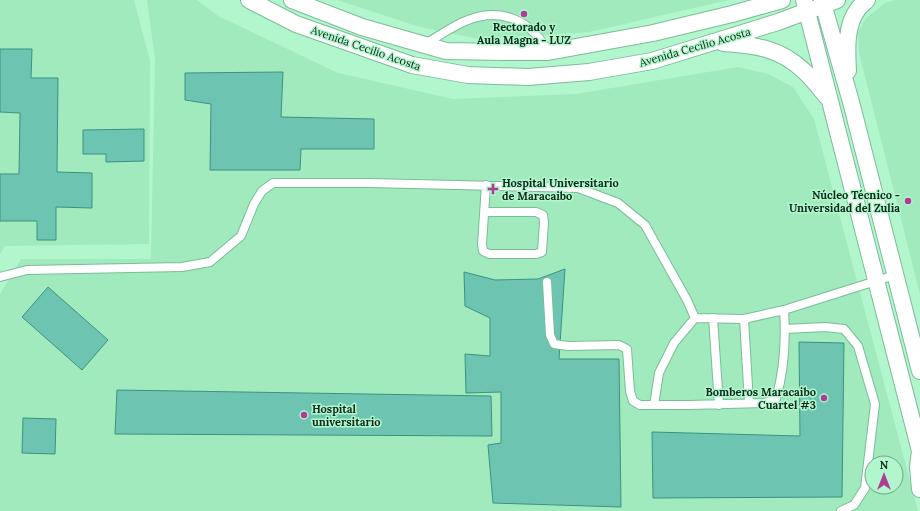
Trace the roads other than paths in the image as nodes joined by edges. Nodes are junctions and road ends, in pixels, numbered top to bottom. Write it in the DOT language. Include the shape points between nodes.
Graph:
graph roads {
  1 [pos="249,0"];
  2 [pos="292,0"];
  3 [pos="748,0"];
  4 [pos="782,0"];
  5 [pos="867,0"];
  6 [pos="828,2"];
  7 [pos="806,6"];
  8 [pos="732,14"];
  9 [pos="714,42"];
  10 [pos="424,44"];
  11 [pos="548,52"];
  12 [pos="829,99"];
  13 [pos="851,102"];
  14 [pos="486,185"];
  15 [pos="485,212"];
  16 [pos="895,275"];
  17 [pos="0,277"];
  18 [pos="876,280"];
  19 [pos="547,282"];
  20 [pos="784,310"];
  21 [pos="695,318"];
  22 [pos="713,318"];
  23 [pos="744,319"];
  24 [pos="785,329"];
  25 [pos="920,371"];
  26 [pos="749,403"];
  27 [pos="654,405"];
  28 [pos="719,405"];
  29 [pos="920,451"];
  30 [pos="920,488"];
  31 [pos="840,511"];
  1 -- 9 [label="street, Avenida Cecilio Acosta" via="296,24 404,62 468,75 528,77 589,72 652,61"];
  2 -- 10 [label="street, Avenida Cecilio Acosta" via="362,27"];
  3 -- 8 [label="street"];
  4 -- 8 [label="street, Avenida Cecilio Acosta"];
  5 -- 13 [label="street" via="858,9 849,26 847,54"];
  6 -- 7 [label="street, Avenida Cecilio Acosta"];
  6 -- 13 [label="street"];
  7 -- 9 [label="street, Avenida Cecilio Acosta"];
  7 -- 12 [label="street"];
  8 -- 11 [label="street, Avenida Cecilio Acosta" via="653,33"];
  9 -- 12 [label="street" via="750,44 784,56 804,71"];
  10 -- 11 [label="street, Avenida Cecilio Acosta" via="446,51"];
  10 -- 11 [label="lane" via="468,20 486,15 515,19 528,26 543,42"];
  12 -- 18 [label="street"];
  13 -- 16 [label="street"];
  14 -- 15 [label="lane"];
  14 -- 17 [label="lane" via="273,183 262,190 241,236 210,262 182,267 27,270"];
  14 -- 21 [label="lane" via="578,188 618,203 645,225"];
  15 -- 15 [label="lane" via="483,251 489,254 542,252 543,215 536,212"];
  16 -- 18 [label="lane"];
  16 -- 25 [label="street"];
  18 -- 20 [label="lane"];
  18 -- 29 [label="street"];
  19 -- 27 [label="lane" via="550,336 554,344 619,345 627,349 632,401 640,405"];
  20 -- 23 [label="lane"];
  20 -- 24 [label="lane"];
  21 -- 22 [label="lane"];
  21 -- 27 [label="lane" via="674,343 659,373"];
  22 -- 23 [label="lane"];
  22 -- 28 [label="lane"];
  23 -- 26 [label="lane"];
  24 -- 26 [label="lane" via="780,385 776,399 764,403"];
  24 -- 31 [label="lane" via="844,329 858,346 875,404 865,488 854,505"];
  26 -- 28 [label="lane"];
  27 -- 28 [label="lane"];
  29 -- 30 [label="street"];
}
